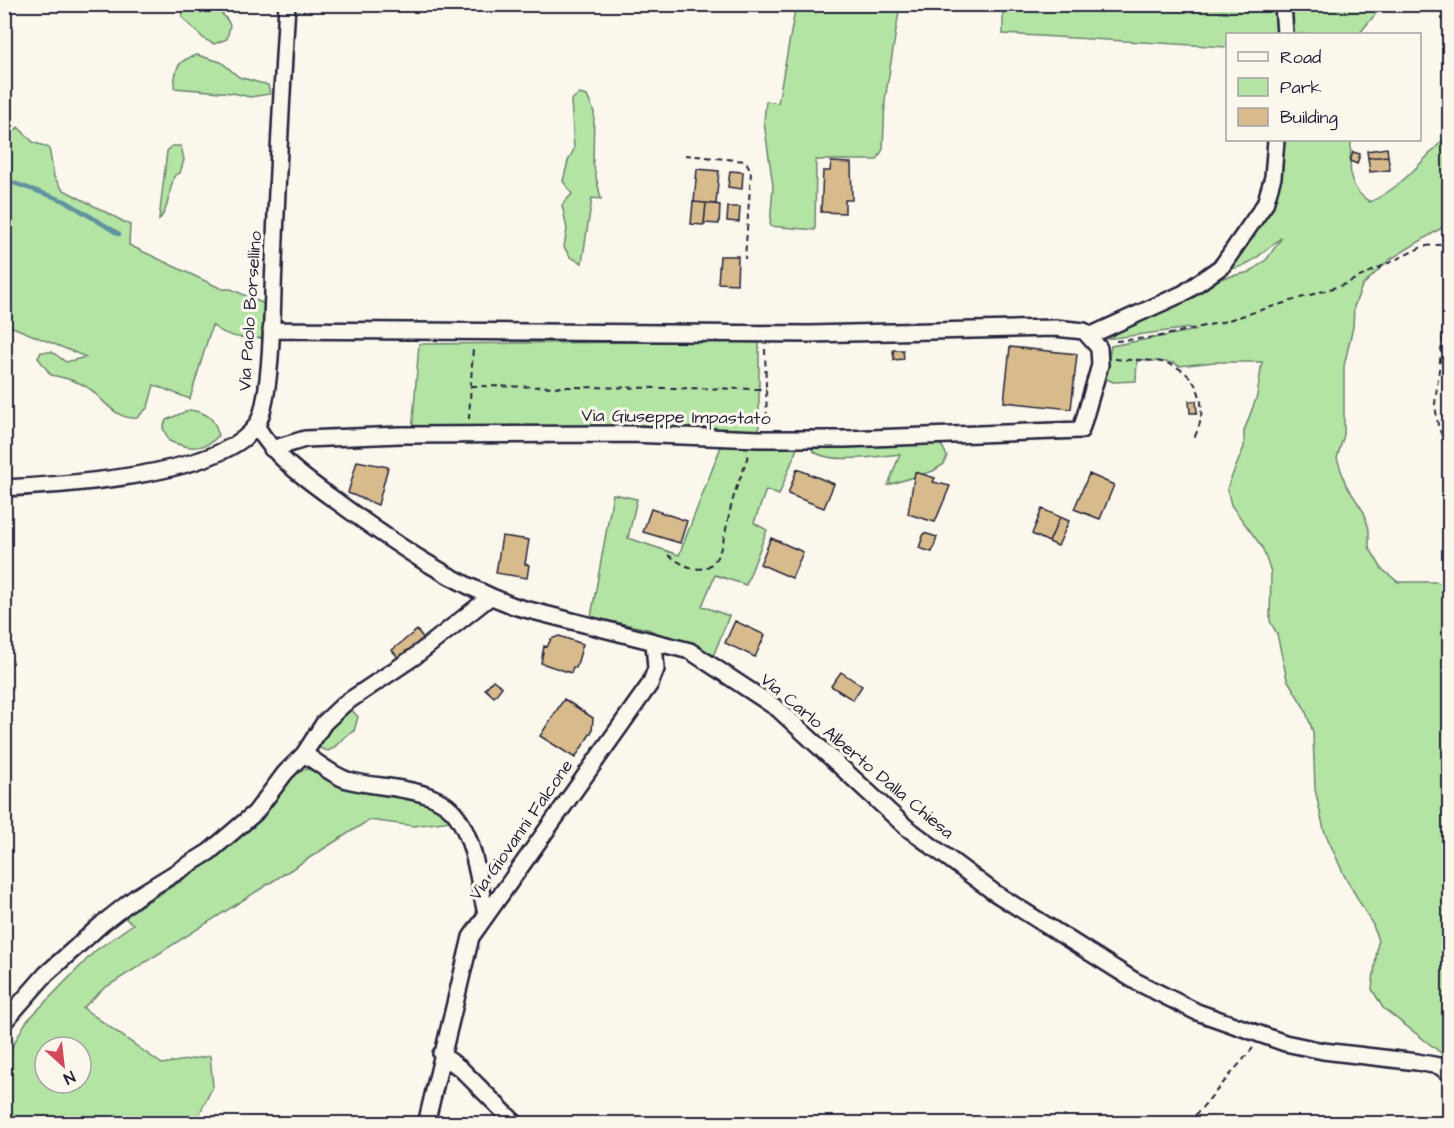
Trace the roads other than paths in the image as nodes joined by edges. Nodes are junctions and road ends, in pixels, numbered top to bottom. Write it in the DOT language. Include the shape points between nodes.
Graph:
graph roads {
  1 [pos="287,4"];
  2 [pos="1283,4"];
  3 [pos="1285,33"];
  4 [pos="1276,141"];
  5 [pos="272,330"];
  6 [pos="1092,340"];
  7 [pos="256,425"];
  8 [pos="272,449"];
  9 [pos="4,488"];
  10 [pos="490,597"];
  11 [pos="654,642"];
  12 [pos="304,754"];
  13 [pos="486,913"];
  14 [pos="4,1022"];
  15 [pos="441,1054"];
  16 [pos="1449,1074"];
  17 [pos="426,1124"];
  18 [pos="516,1124"];
  1 -- 5 [label="street, Via Paolo Borsellino"];
  2 -- 3 [label="street"];
  4 -- 6 [label="street" via="1273,177 1265,204 1222,267 1184,293"];
  5 -- 6 [label="street" via="765,334 1054,328 1084,331"];
  5 -- 7 [label="street, Via Paolo Borsellino" via="263,406"];
  6 -- 8 [label="street, Via Giuseppe Impastato" via="1099,348 1100,365 1081,430 767,439 468,434 305,439"];
  7 -- 8 [label="street, Via Carlo Alberto Dalla Chiesa"];
  7 -- 9 [label="street" via="218,452 167,467 111,480"];
  8 -- 10 [label="street, Via Carlo Alberto Dalla Chiesa" via="375,529 431,567"];
  10 -- 11 [label="street, Via Carlo Alberto Dalla Chiesa"];
  10 -- 12 [label="street" via="414,657 344,704 324,723"];
  11 -- 13 [label="street, Via Giovanni Falcone" via="656,669 650,684"];
  11 -- 16 [label="street, Via Carlo Alberto Dalla Chiesa" via="690,651 778,709 906,827 995,892 1135,981 1197,1012 1261,1035 1323,1051 1439,1066"];
  12 -- 13 [label="street" via="345,779 421,794 444,804 458,816 471,844"];
  12 -- 14 [label="street" via="255,813 209,852 136,897 103,923 46,974"];
  13 -- 15 [label="street, Via Giovanni Falcone" via="471,936"];
  15 -- 17 [label="street, Via Giovanni Falcone"];
  15 -- 18 [label="street"];
}
